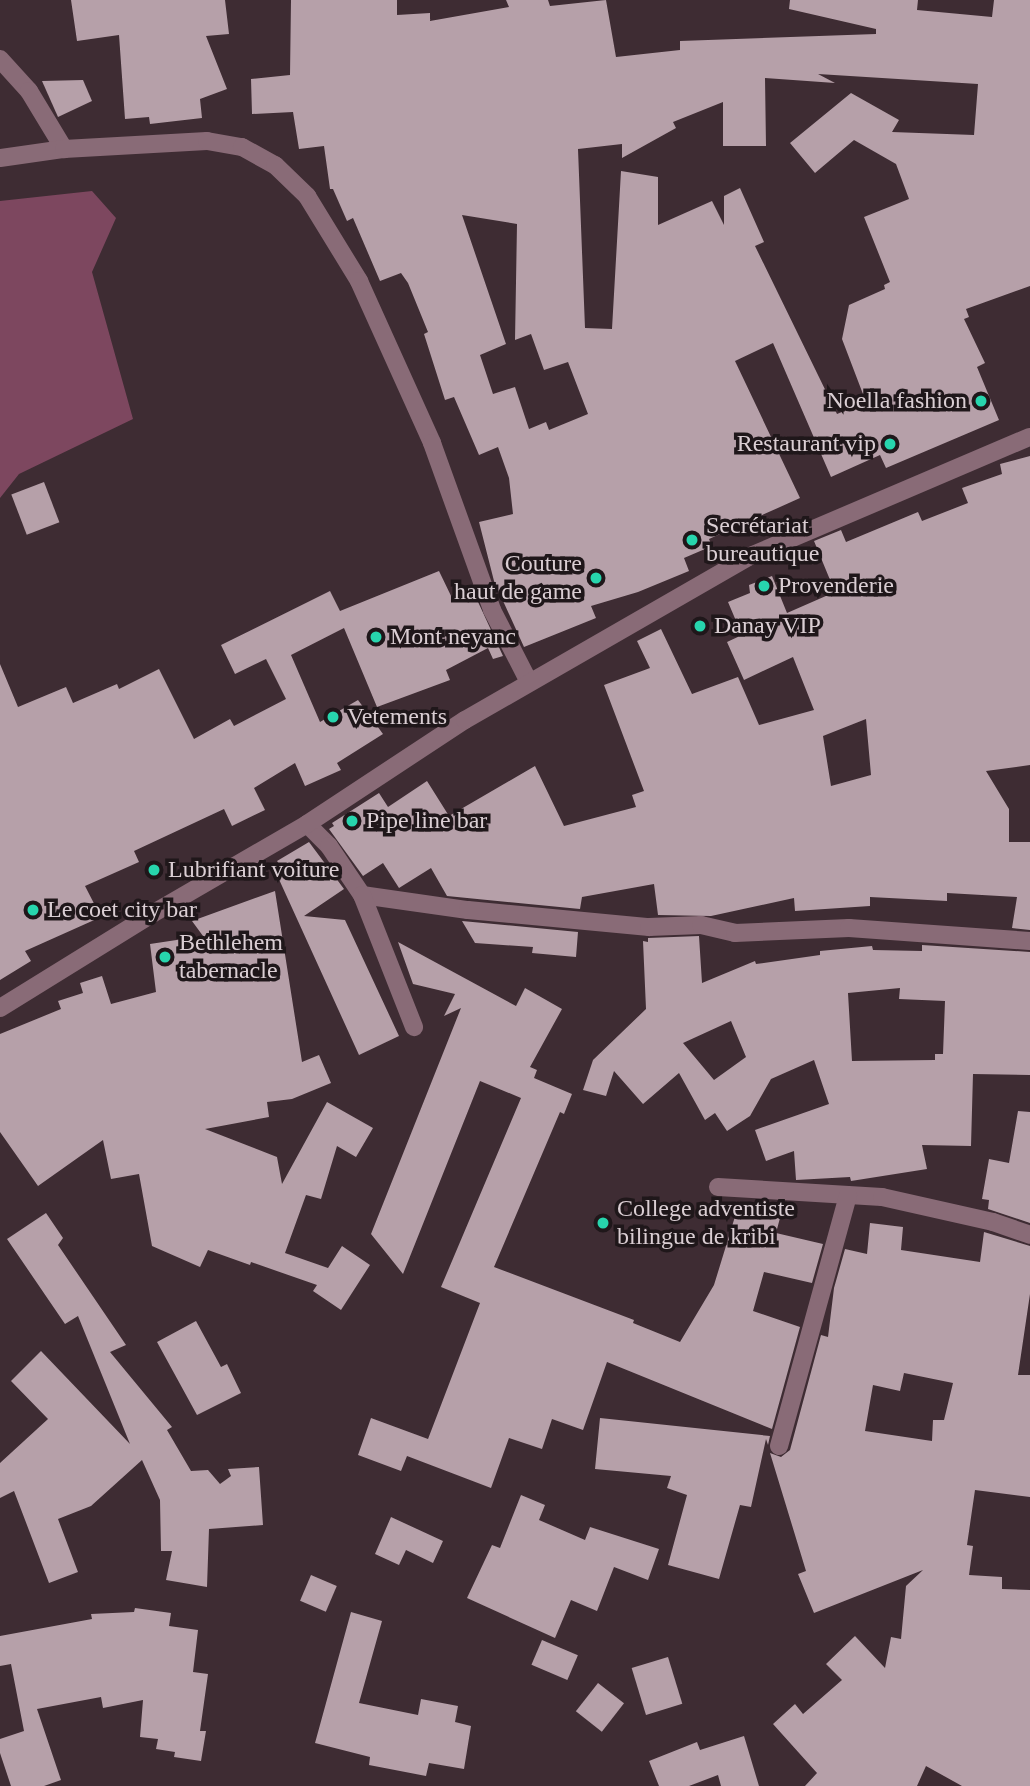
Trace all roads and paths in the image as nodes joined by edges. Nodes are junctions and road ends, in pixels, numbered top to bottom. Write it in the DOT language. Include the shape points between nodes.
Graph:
graph roads {
  1 [pos="0,59"];
  2 [pos="64,149"];
  3 [pos="0,158"];
  4 [pos="1030,437"];
  5 [pos="529,682"];
  6 [pos="307,824"];
  7 [pos="362,895"];
  8 [pos="1030,941"];
  9 [pos="0,1008"];
  10 [pos="414,1027"];
  11 [pos="718,1187"];
  12 [pos="848,1195"];
  13 [pos="1030,1235"];
  14 [pos="779,1446"];
  1 -- 2 [label="street" via="29,92"];
  2 -- 3 [label="street"];
  2 -- 5 [label="street" via="207,141 242,146 275,165 307,196 359,281 432,443 492,610"];
  4 -- 5 [label="street" via="748,557"];
  5 -- 6 [label="street"];
  6 -- 7 [label="street" via="329,846"];
  6 -- 9 [label="street"];
  7 -- 8 [label="street" via="649,927 701,925 735,933 849,928"];
  7 -- 10 [label="street"];
  11 -- 12 [label="street"];
  12 -- 13 [label="street" via="882,1197"];
  12 -- 14 [label="street"];
}
